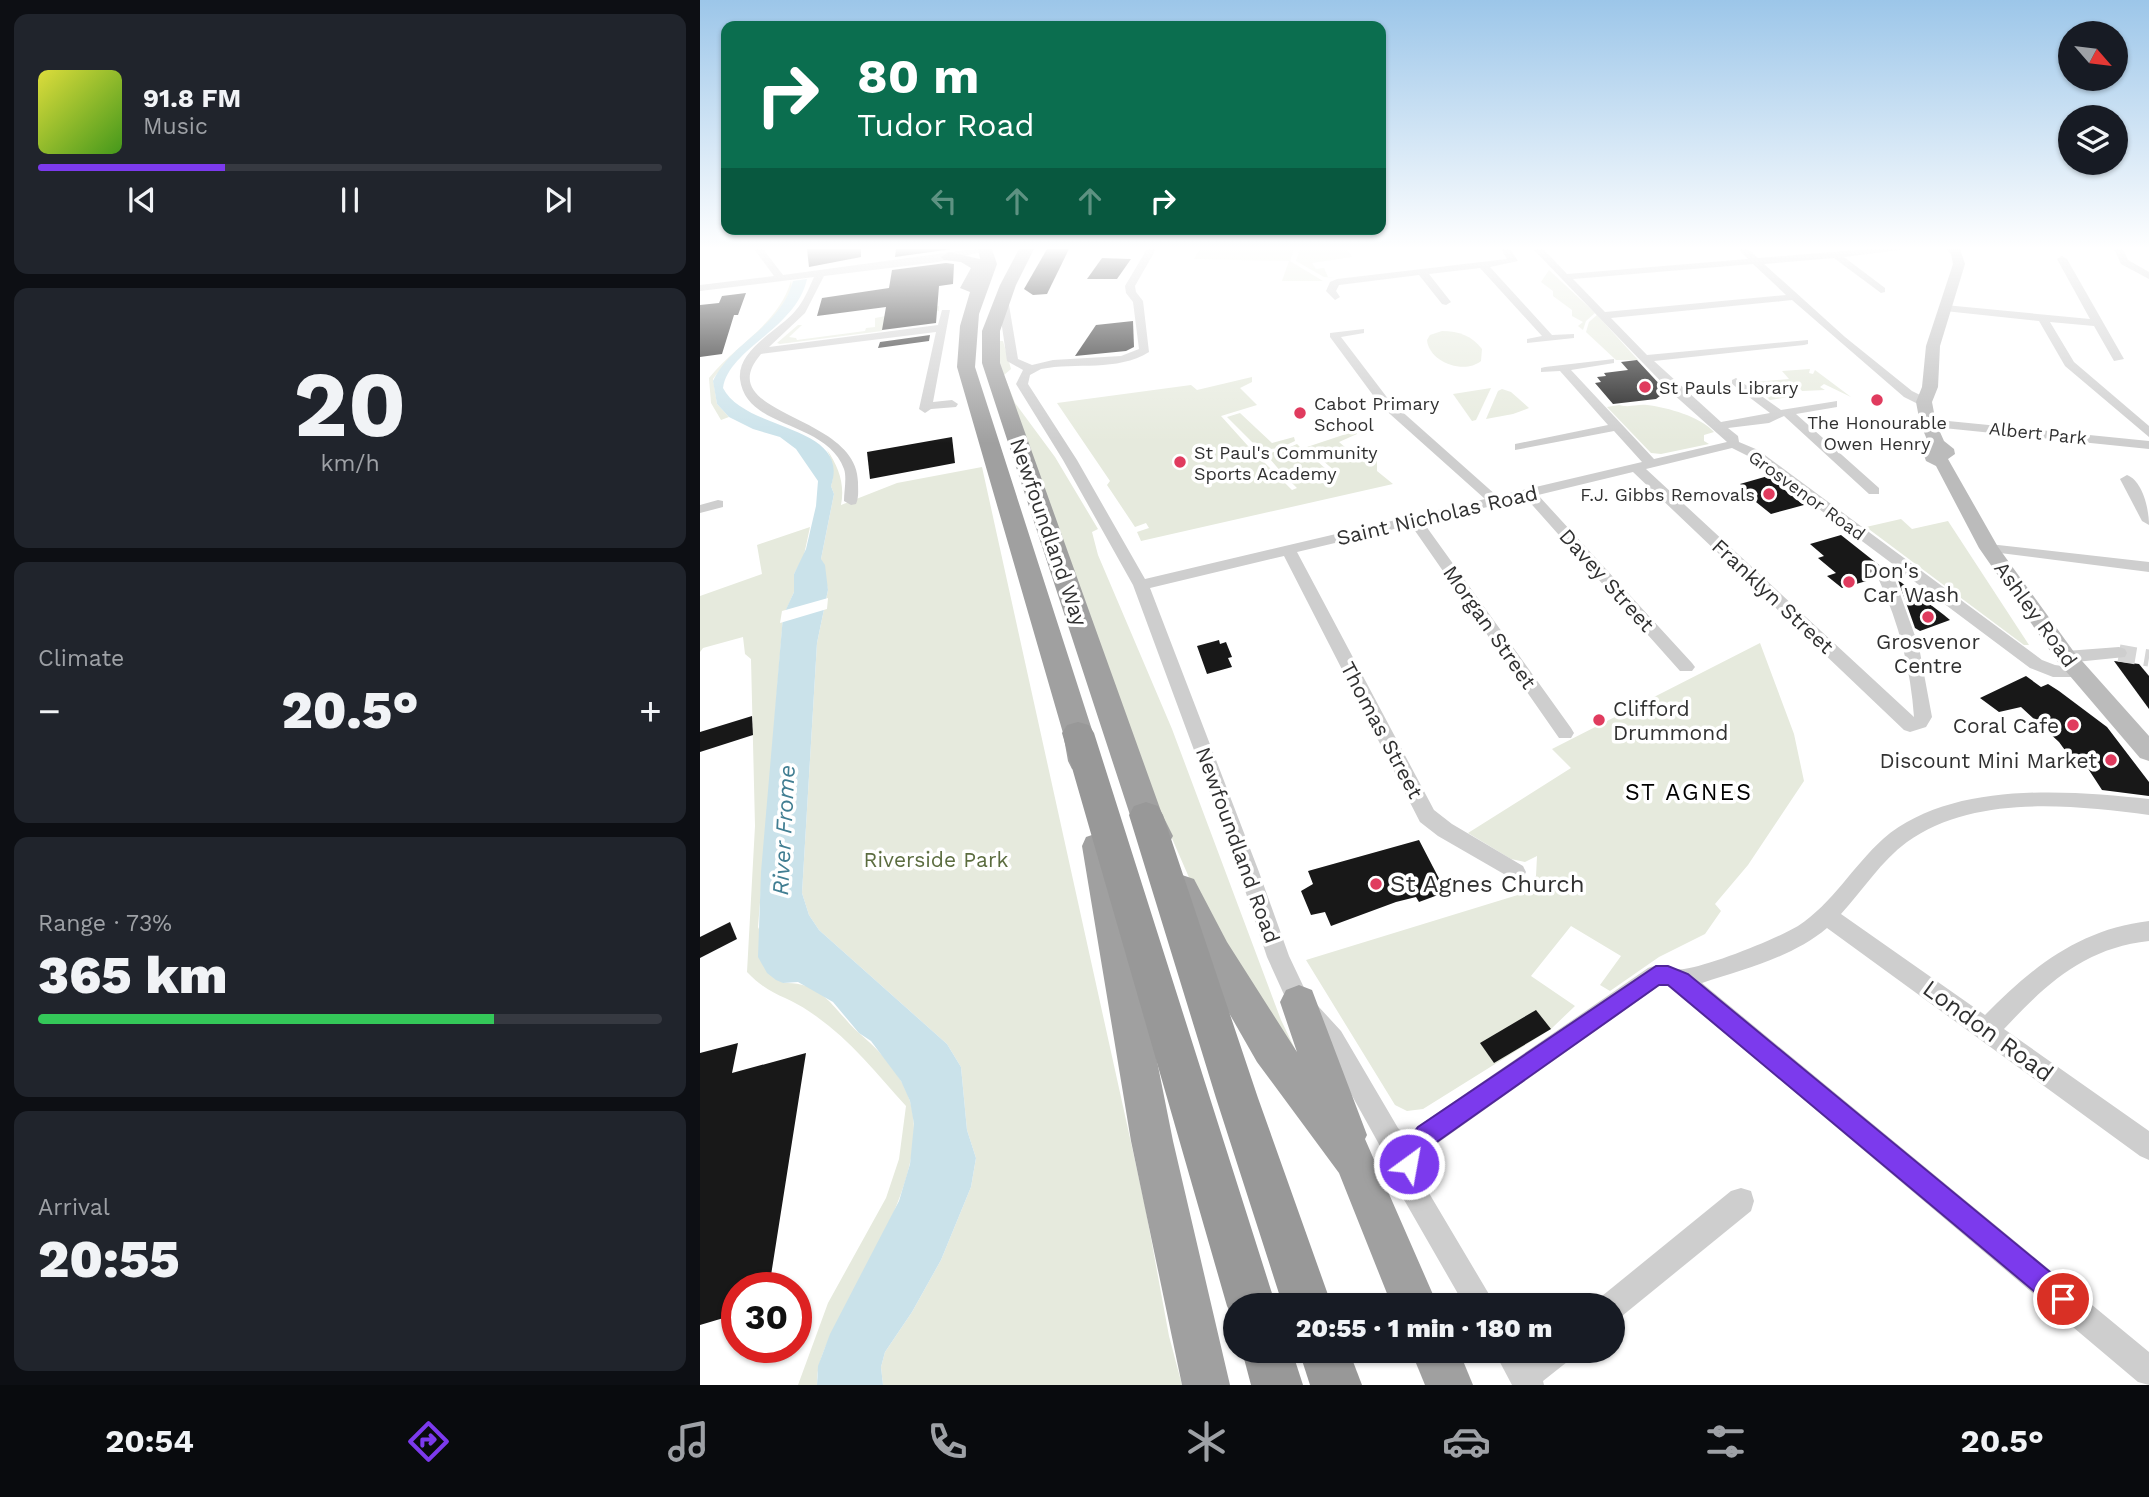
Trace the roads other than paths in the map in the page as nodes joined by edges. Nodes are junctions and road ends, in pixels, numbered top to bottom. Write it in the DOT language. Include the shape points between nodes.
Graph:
graph roads {
  1 [pos="798,314"];
  2 [pos="946,314"];
  3 [pos="971,314"];
  4 [pos="998,314"];
  5 [pos="1005,314"];
  6 [pos="1140,314"];
  7 [pos="1527,314"];
  8 [pos="1620,314"];
  9 [pos="1813,314"];
  10 [pos="1943,314"];
  11 [pos="2000,314"];
  12 [pos="2091,314"];
  13 [pos="1605,315"];
  14 [pos="2043,318"];
  15 [pos="2096,323"];
  16 [pos="942,328"];
  17 [pos="1360,331"];
  18 [pos="1570,336"];
  19 [pos="1550,339"];
  20 [pos="1531,341"];
  21 [pos="1797,345"];
  22 [pos="760,351"];
  23 [pos="1647,358"];
  24 [pos="2118,359"];
  25 [pos="1610,361"];
  26 [pos="1563,368"];
  27 [pos="1031,369"];
  28 [pos="1545,370"];
  29 [pos="1736,382"];
  30 [pos="1924,402"];
  31 [pos="1409,403"];
  32 [pos="952,404"];
  33 [pos="1833,404"];
  34 [pos="1389,406"];
  35 [pos="1783,413"];
  36 [pos="1928,423"];
  37 [pos="1719,426"];
  38 [pos="1616,427"];
  39 [pos="2149,433"];
  40 [pos="1450,440"];
  41 [pos="1432,443"];
  42 [pos="1733,444"];
  43 [pos="2149,444"];
  44 [pos="1520,447"];
  45 [pos="1940,453"];
  46 [pos="1644,466"];
  47 [pos="2127,479"];
  48 [pos="1874,491"];
  49 [pos="1529,493"];
  50 [pos="851,501"];
  51 [pos="1494,501"];
  52 [pos="718,504"];
  53 [pos="700,509"];
  54 [pos="1415,521"];
  55 [pos="2149,521"];
  56 [pos="1989,548"];
  57 [pos="1289,551"];
  58 [pos="1904,566"];
  59 [pos="2149,567"];
  60 [pos="1141,585"];
  61 [pos="2119,653"];
  62 [pos="2072,665"];
  63 [pos="1686,667"];
  64 [pos="1078,733"];
  65 [pos="1565,733"];
  66 [pos="2149,752"];
  67 [pos="2149,807"];
  68 [pos="1146,815"];
  69 [pos="1516,872"];
  70 [pos="1826,915"];
  71 [pos="2149,931"];
  72 [pos="1668,978"];
  73 [pos="1299,1002"];
  74 [pos="1987,1030"];
  75 [pos="2149,1147"];
  76 [pos="1410,1158"];
  77 [pos="1354,1159"];
  78 [pos="1741,1201"];
  79 [pos="1248,1293"];
  80 [pos="1304,1293"];
  81 [pos="1410,1293"];
  82 [pos="1474,1293"];
  83 [pos="1625,1295"];
  84 [pos="1270,1363"];
  85 [pos="1328,1363"];
  86 [pos="1440,1363"];
  87 [pos="1516,1363"];
  88 [pos="1544,1363"];
  89 [pos="2149,1371"];
  90 [pos="1527,1381"];
  91 [pos="1206,1385"];
  92 [pos="1277,1385"];
  93 [pos="1336,1385"];
  94 [pos="1450,1385"];
  1 -- 22 [label="street"];
  2 -- 16 [label="street"];
  3 -- 64 [label="highway, Newfoundland Way" via="966,367"];
  4 -- 68 [label="highway, Newfoundland Way" via="991,331 991,363"];
  5 -- 27 [label="street" via="1012,357"];
  6 -- 27 [label="street" via="1145,350 1140,354"];
  7 -- 19 [label="street"];
  8 -- 13 [label="street"];
  9 -- 30 [label="street" via="1908,394"];
  10 -- 30 [label="main road, Ashley Road"];
  11 -- 14 [label="street"];
  12 -- 15 [label="street"];
  13 -- 23 [label="street, Grosvenor Road"];
  14 -- 15 [label="street"];
  14 -- 39 [label="street" via="2069,364"];
  15 -- 24 [label="street"];
  16 -- 22 [label="street"];
  16 -- 32 [label="street" via="925,407"];
  17 -- 34 [label="street" via="1334,335"];
  18 -- 19 [label="street"];
  19 -- 20 [label="street"];
  21 -- 23 [label="street"];
  22 -- 50 [label="street" via="747,369 748,395 758,407 812,428 832,442 853,479"];
  23 -- 37 [label="street, Grosvenor Road"];
  25 -- 26 [label="street"];
  26 -- 28 [label="street"];
  26 -- 38 [label="street, Franklyn Street"];
  27 -- 60 [label="street, Newfoundland Road" via="1022,377 1023,387"];
  29 -- 35 [label="street"];
  30 -- 36 [label="main road, Ashley Road"];
  31 -- 34 [label="street"];
  33 -- 35 [label="street"];
  34 -- 41 [label="street"];
  35 -- 37 [label="street"];
  35 -- 48 [label="street"];
  36 -- 43 [label="street, Albert Park"];
  36 -- 45 [label="main road, Ashley Road"];
  37 -- 42 [label="street, Grosvenor Road"];
  38 -- 44 [label="street" via="1536,440"];
  38 -- 46 [label="street, Franklyn Street"];
  40 -- 41 [label="street"];
  41 -- 51 [label="street"];
  42 -- 46 [label="street, Saint Nicholas Road"];
  42 -- 58 [label="street, Grosvenor Road" via="1753,453"];
  45 -- 56 [label="main road, Ashley Road"];
  46 -- 49 [label="street, Saint Nicholas Road"];
  46 -- 58 [label="street, Franklyn Street" via="1910,725 1923,717 1915,653 1887,580"];
  47 -- 55 [label="street"];
  49 -- 51 [label="street, Saint Nicholas Road"];
  49 -- 63 [label="street, Davey Street"];
  51 -- 54 [label="street, Saint Nicholas Road"];
  52 -- 53 [label="street"];
  54 -- 57 [label="street, Saint Nicholas Road"];
  54 -- 65 [label="street, Morgan Street"];
  56 -- 59 [label="street"];
  56 -- 62 [label="main road, Ashley Road"];
  57 -- 60 [label="street, Saint Nicholas Road"];
  57 -- 69 [label="street, Thomas Street" via="1427,816"];
  58 -- 62 [label="street, Grosvenor Road" via="2036,664 2053,671"];
  60 -- 73 [label="street, Newfoundland Road" via="1278,957"];
  61 -- 62 [label="street, Grosvenor Road"];
  62 -- 66 [label="main road, Ashley Road"];
  64 -- 79 [label="highway"];
  64 -- 91 [label="highway, Newfoundland Way" via="1152,1141"];
  67 -- 70 [label="street" via="2032,800 1943,816 1900,836"];
  68 -- 77 [label="highway, Newfoundland Way" via="1214,953 1270,1049"];
  68 -- 80 [label="highway"];
  70 -- 72 [label="street" via="1806,932 1745,958"];
  70 -- 74 [label="street, London Road"];
  71 -- 74 [label="street" via="2130,931 2093,943 2060,961 2027,987"];
  72 -- 76 [label="street" via="1426,1136"];
  72 -- 89 [label="street"];
  73 -- 76 [label="street, Newfoundland Road" via="1333,1039 1389,1137"];
  73 -- 77 [label="highway"];
  74 -- 75 [label="street, London Road"];
  76 -- 82 [label="street" via="1412,1189"];
  77 -- 81 [label="highway"];
  78 -- 83 [label="street"];
  84 -- 92 [label="highway"];
  85 -- 93 [label="highway"];
  86 -- 94 [label="highway"];
  87 -- 90 [label="street"];
  88 -- 90 [label="street"];
}
